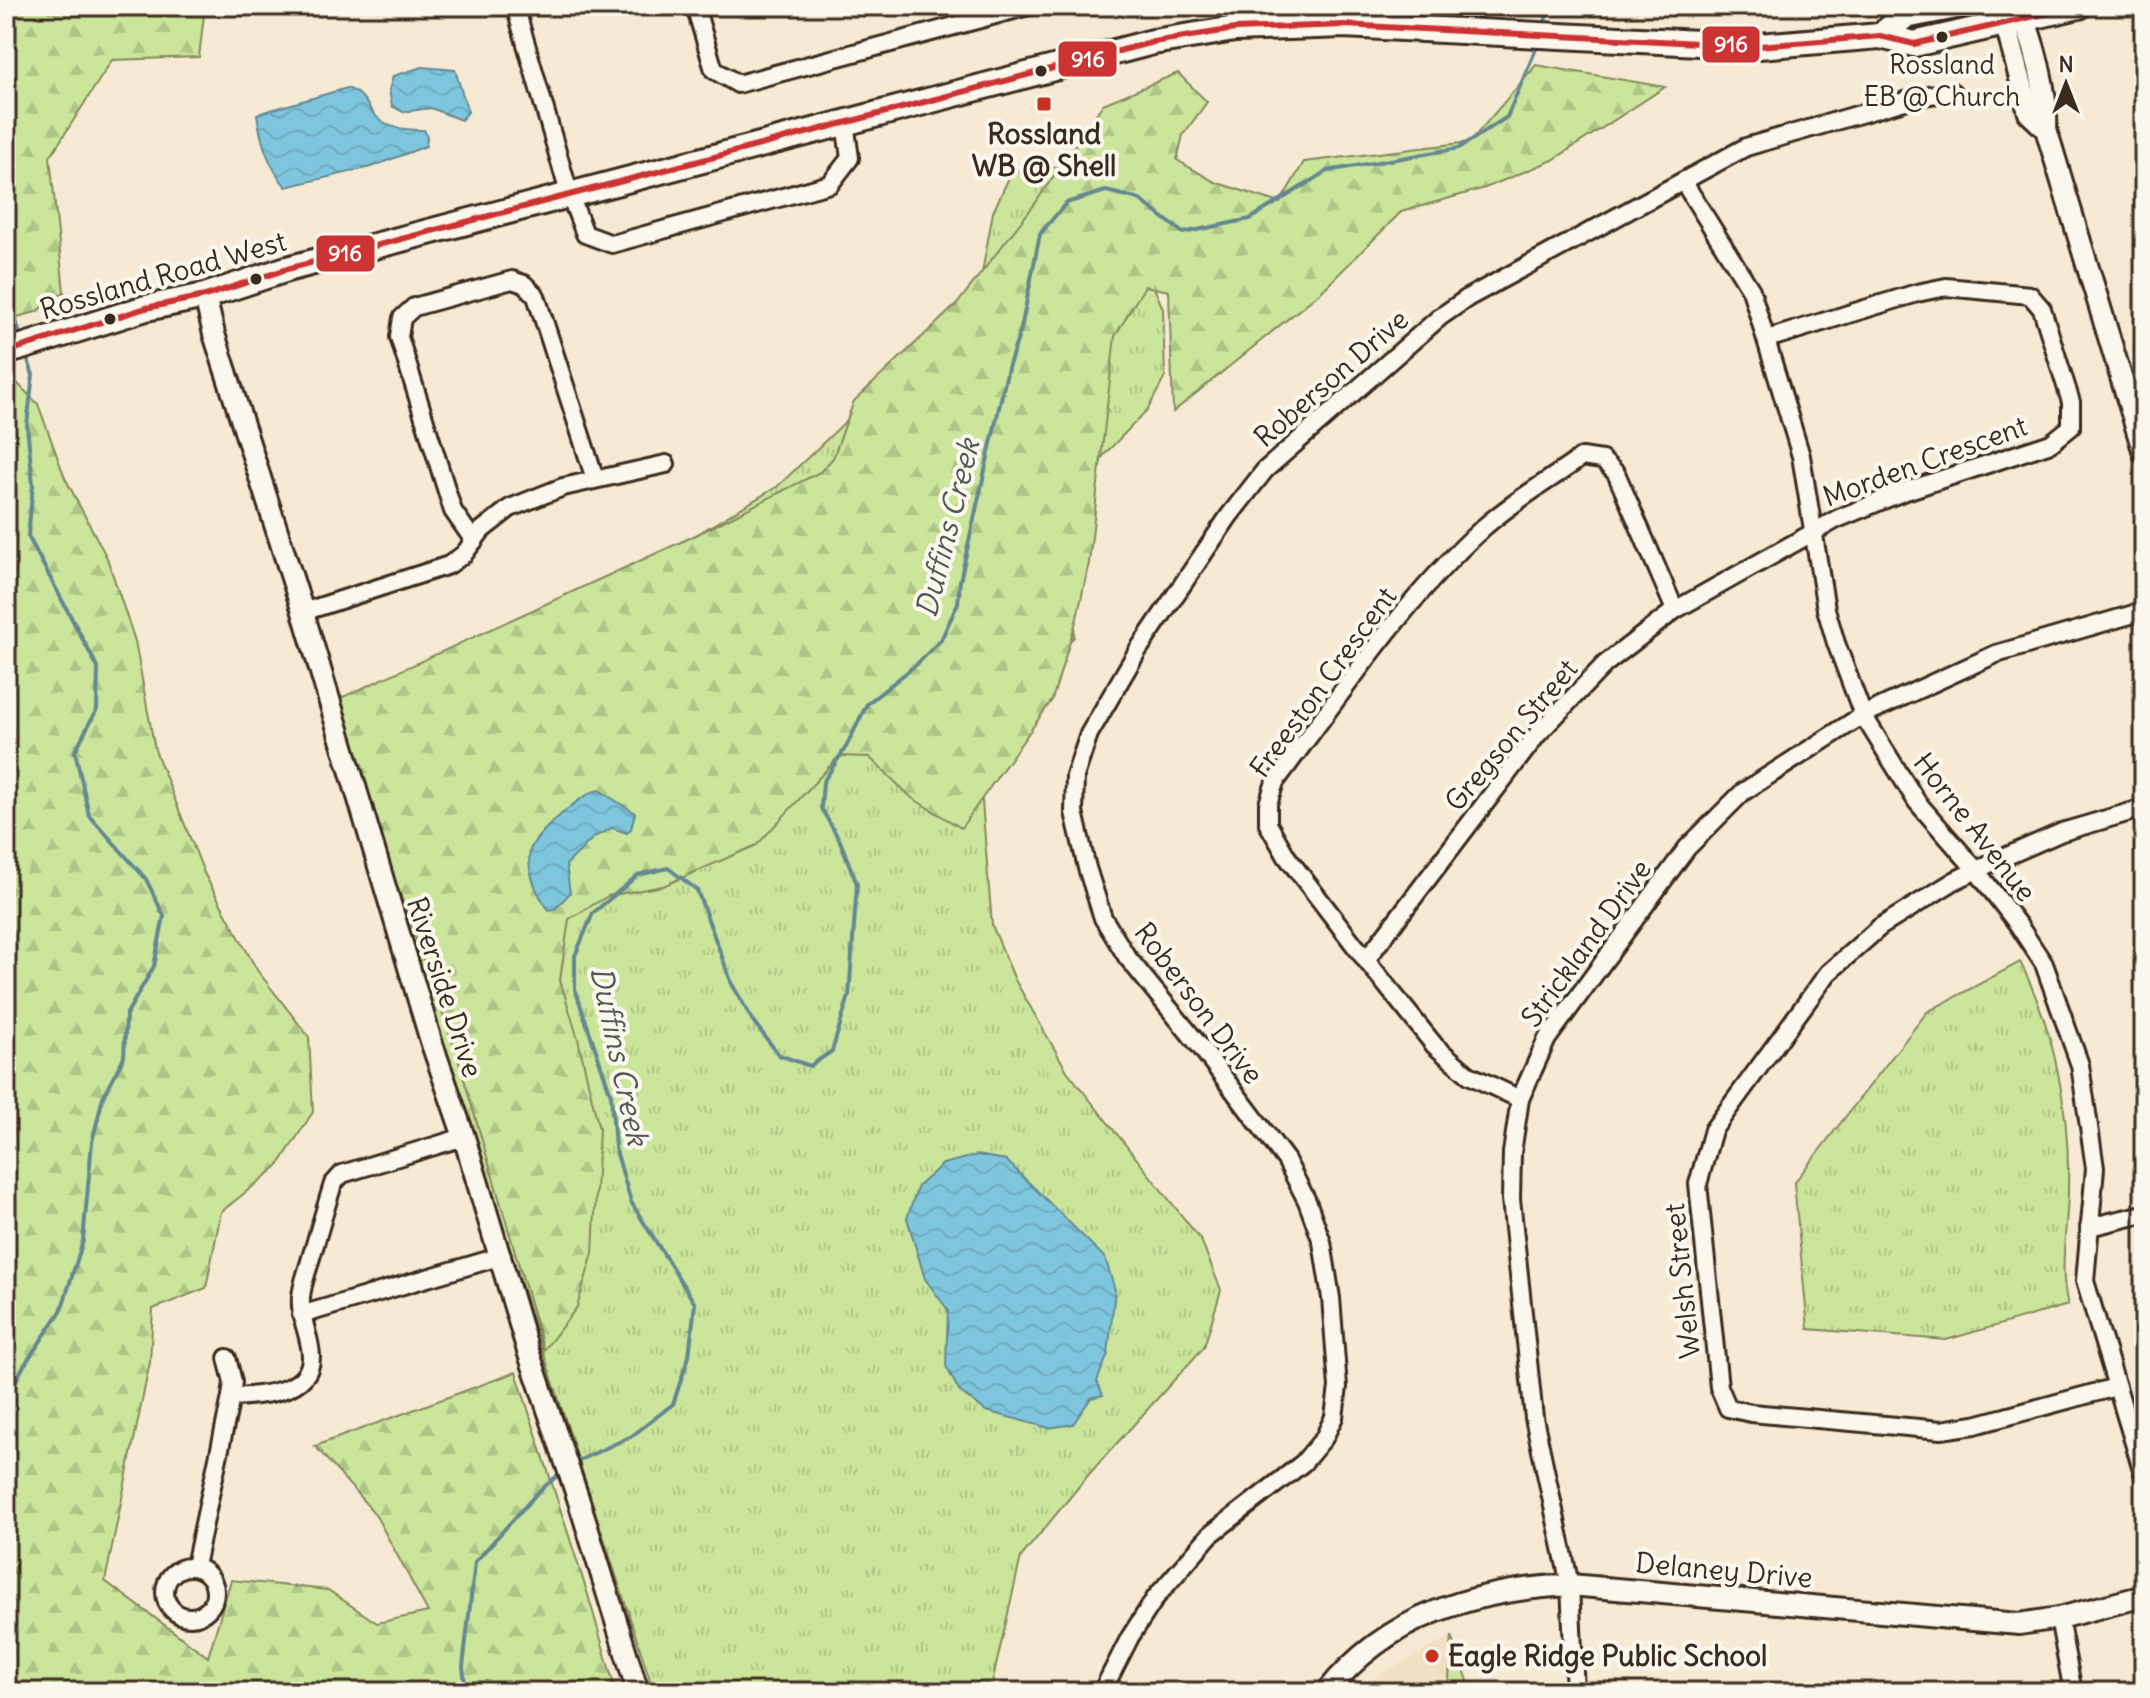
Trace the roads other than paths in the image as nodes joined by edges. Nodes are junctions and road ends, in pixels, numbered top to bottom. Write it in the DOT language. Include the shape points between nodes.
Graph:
graph roads {
  1 [pos="515,6"];
  2 [pos="695,6"];
  3 [pos="1029,6"];
  4 [pos="1956,6"];
  5 [pos="2079,6"];
  6 [pos="2018,12"];
  7 [pos="1880,36"];
  8 [pos="1952,92"];
  9 [pos="845,123"];
  10 [pos="1683,181"];
  11 [pos="569,193"];
  12 [pos="205,296"];
  13 [pos="1767,339"];
  14 [pos="6,352"];
  15 [pos="2144,453"];
  16 [pos="666,464"];
  17 [pos="595,479"];
  18 [pos="1813,531"];
  19 [pos="474,541"];
  20 [pos="1675,610"];
  21 [pos="2144,611"];
  22 [pos="303,612"];
  23 [pos="1863,715"];
  24 [pos="2144,808"];
  25 [pos="1976,870"];
  26 [pos="1366,960"];
  27 [pos="1520,1099"];
  28 [pos="464,1137"];
  29 [pos="2144,1214"];
  30 [pos="2089,1227"];
  31 [pos="502,1256"];
  32 [pos="301,1315"];
  33 [pos="227,1358"];
  34 [pos="2116,1387"];
  35 [pos="231,1397"];
  36 [pos="2144,1476"];
  37 [pos="195,1566"];
  38 [pos="1570,1585"];
  39 [pos="2144,1596"];
  40 [pos="2059,1618"];
  41 [pos="638,1692"];
  42 [pos="1102,1692"];
  43 [pos="1327,1692"];
  44 [pos="1575,1692"];
  45 [pos="2073,1692"];
  1 -- 11 [label="street"];
  2 -- 3 [label="street" via="714,70 738,84"];
  4 -- 7 [label="main road, Rossland Road West" via="1905,16"];
  5 -- 6 [label="main road, Rossland Road West"];
  6 -- 7 [label="main road, Rossland Road West" via="1914,44"];
  6 -- 15 [label="street" via="2047,108 2046,129"];
  7 -- 9 [label="main road, Rossland Road West" via="1759,46 1344,25 1235,29 1153,42"];
  8 -- 10 [label="street, Roberson Drive" via="1746,147"];
  9 -- 11 [label="main road, Rossland Road West"];
  9 -- 11 [label="street" via="850,158 830,184 612,244 585,234"];
  10 -- 13 [label="street, Horne Avenue" via="1751,290"];
  10 -- 42 [label="street, Roberson Drive" via="1440,317 1265,470 1175,593 1089,734 1075,776 1074,812 1103,918 1127,957 1286,1160 1307,1201 1325,1256 1338,1387 1334,1417 1324,1438 1303,1463 1201,1545 1156,1597"];
  11 -- 12 [label="main road, Rossland Road West"];
  12 -- 14 [label="main road, Rossland Road West" via="146,308"];
  12 -- 22 [label="street, Riverside Drive"];
  13 -- 18 [label="street, Horne Avenue" via="1801,456"];
  13 -- 18 [label="street, Morden Crescent" via="1946,287 2030,295 2042,309 2071,402 2071,427 2051,443 1900,493"];
  16 -- 17 [label="street"];
  17 -- 19 [label="street" via="510,508"];
  17 -- 19 [label="street" via="530,288 512,280 414,307 402,318 399,337 453,511"];
  18 -- 20 [label="street, Gregson Street"];
  18 -- 23 [label="street, Horne Avenue" via="1826,609"];
  19 -- 22 [label="street" via="449,565"];
  20 -- 26 [label="street, Gregson Street" via="1605,664 1537,735"];
  20 -- 26 [label="street, Freeston Crescent" via="1616,473 1602,460 1582,457 1485,527 1422,592 1275,782 1268,804 1268,824 1287,857"];
  21 -- 23 [label="street, Strickland Drive" via="1996,654"];
  22 -- 28 [label="street, Riverside Drive"];
  23 -- 25 [label="street, Horne Avenue" via="1917,802"];
  23 -- 27 [label="street, Strickland Drive" via="1743,792 1687,848 1547,1039"];
  24 -- 25 [label="street" via="2062,832"];
  25 -- 30 [label="street, Horne Avenue" via="2044,964 2080,1065 2095,1168"];
  25 -- 34 [label="street, Welsh Street" via="1880,927 1828,973 1713,1130 1698,1184 1719,1387 1728,1408 1751,1413 1941,1430"];
  26 -- 27 [label="street, Freeston Crescent" via="1435,1046 1469,1075"];
  27 -- 38 [label="street, Strickland Drive" via="1512,1153 1515,1245 1534,1418"];
  28 -- 31 [label="street, Riverside Drive"];
  28 -- 32 [label="street" via="342,1174 333,1184 301,1294"];
  29 -- 30 [label="street"];
  30 -- 34 [label="street, Horne Avenue" via="2085,1281"];
  31 -- 32 [label="street"];
  31 -- 41 [label="street, Riverside Drive"];
  32 -- 35 [label="street" via="311,1357 303,1379 262,1396"];
  33 -- 35 [label="street"];
  34 -- 36 [label="street, Horne Avenue"];
  35 -- 37 [label="street"];
  38 -- 40 [label="street, Delaney Drive" via="2019,1624"];
  38 -- 43 [label="street, Delaney Drive" via="1483,1595 1437,1609 1357,1659"];
  38 -- 44 [label="street, Strickland Drive"];
  39 -- 40 [label="street, Delaney Drive"];
  40 -- 45 [label="street"];
}
